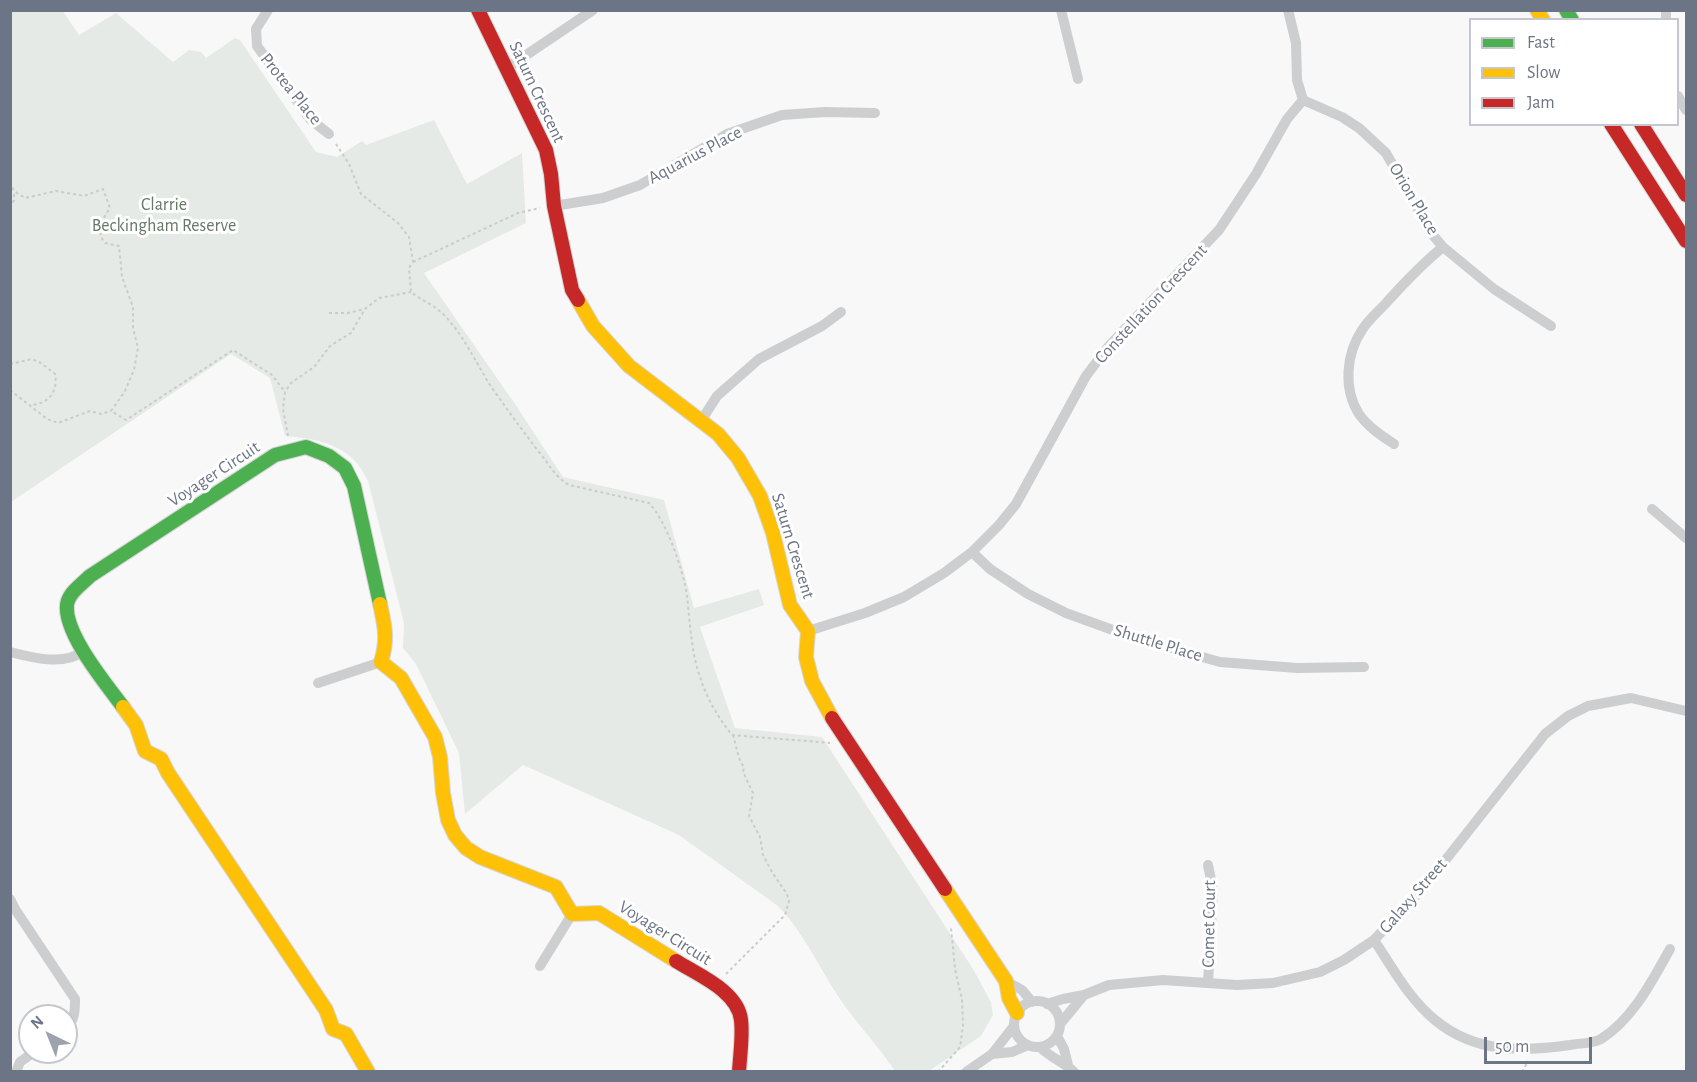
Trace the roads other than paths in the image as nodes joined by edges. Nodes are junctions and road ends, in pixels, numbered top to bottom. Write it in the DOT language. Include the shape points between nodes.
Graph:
graph roads {
  1 [pos="268,10"];
  2 [pos="478,10"];
  3 [pos="593,10"];
  4 [pos="1061,10"];
  5 [pos="1288,10"];
  6 [pos="507,68"];
  7 [pos="1078,79"];
  8 [pos="1303,100"];
  9 [pos="875,113"];
  10 [pos="1612,126"];
  11 [pos="1642,126"];
  12 [pos="329,134"];
  13 [pos="1686,195"];
  14 [pos="554,206"];
  15 [pos="1686,241"];
  16 [pos="1443,247"];
  17 [pos="841,312"];
  18 [pos="1551,326"];
  19 [pos="700,421"];
  20 [pos="1394,444"];
  21 [pos="1653,509"];
  22 [pos="1686,538"];
  23 [pos="972,552"];
  24 [pos="808,631"];
  25 [pos="84,651"];
  26 [pos="10,652"];
  27 [pos="381,662"];
  28 [pos="1364,667"];
  29 [pos="318,683"];
  30 [pos="1686,711"];
  31 [pos="1208,865"];
  32 [pos="10,899"];
  33 [pos="572,914"];
  34 [pos="1374,940"];
  35 [pos="1670,949"];
  36 [pos="540,966"];
  37 [pos="1006,981"];
  38 [pos="1208,983"];
  39 [pos="1084,995"];
  40 [pos="1032,1002"];
  41 [pos="75,1004"];
  42 [pos="1047,1004"];
  43 [pos="1016,1020"];
  44 [pos="1060,1024"];
  45 [pos="1057,1036"];
  46 [pos="1028,1045"];
  47 [pos="1040,1047"];
  48 [pos="992,1054"];
  49 [pos="1071,1068"];
  50 [pos="368,1071"];
  51 [pos="739,1071"];
  52 [pos="966,1071"];
  1 -- 12 [label="street, Protea Place" via="255,28 256,46 310,119"];
  2 -- 6 [label="street, Saturn Crescent"];
  3 -- 6 [label="street"];
  4 -- 7 [label="street"];
  5 -- 8 [label="street"];
  6 -- 14 [label="street, Saturn Crescent" via="546,150"];
  8 -- 16 [label="street, Orion Place" via="1342,117 1386,153 1431,233"];
  8 -- 23 [label="street, Constellation Crescent" via="1287,118 1219,230 1108,347 1086,376 1016,504"];
  9 -- 14 [label="street, Aquarius Place" via="782,115 728,134 640,185 603,198"];
  10 -- 15 [label="street"];
  11 -- 13 [label="street"];
  14 -- 19 [label="street, Saturn Crescent" via="573,290 593,326 629,366"];
  16 -- 18 [label="street, Orion Place" via="1494,289"];
  16 -- 20 [label="street" via="1409,276 1362,329 1352,350 1348,374 1359,414"];
  17 -- 19 [label="street" via="759,359 717,396"];
  19 -- 24 [label="street, Saturn Crescent" via="718,434 738,458 760,496 790,605"];
  21 -- 22 [label="street"];
  23 -- 24 [label="street, Constellation Crescent" via="904,597"];
  23 -- 28 [label="street, Shuttle Place" via="1028,594 1066,613 1132,637 1220,662 1297,668"];
  24 -- 37 [label="street" via="806,657 812,681 830,715"];
  25 -- 26 [label="street" via="75,657 54,659"];
  25 -- 27 [label="street, Voyager Circuit" via="69,621 67,605 81,585 266,460 306,447 345,468 354,486 386,630"];
  25 -- 50 [label="street, Voyager Circuit" via="137,727 146,751 161,759 326,1010 333,1029 346,1034"];
  27 -- 29 [label="street"];
  27 -- 33 [label="street" via="401,678 435,738 448,820 455,835 480,857 556,887"];
  30 -- 34 [label="street, Galaxy Street" via="1631,698 1587,706 1568,716 1545,734 1425,886"];
  31 -- 38 [label="street, Comet Court" via="1213,890"];
  32 -- 41 [label="street"];
  33 -- 36 [label="street"];
  33 -- 51 [label="street, Voyager Circuit" via="599,913 731,998 741,1018"];
  34 -- 35 [label="street" via="1415,1001 1457,1035 1482,1046 1536,1050 1599,1040 1606,1035 1635,1006"];
  34 -- 38 [label="street, Galaxy Street" via="1320,972 1273,983"];
  37 -- 40 [label="street" via="1022,990"];
  37 -- 43 [label="street"];
  38 -- 39 [label="street, Galaxy Street" via="1163,980 1109,985"];
  39 -- 42 [label="street, Galaxy Street"];
  39 -- 44 [label="street"];
  40 -- 42 [label="street"];
  40 -- 43 [label="street" via="1022,1007"];
  42 -- 44 [label="street" via="1056,1011"];
  43 -- 46 [label="street" via="1018,1037"];
  43 -- 48 [label="street"];
  44 -- 45 [label="street"];
  45 -- 47 [label="street"];
  45 -- 49 [label="street"];
  46 -- 47 [label="street"];
  46 -- 48 [label="street"];
  47 -- 49 [label="street"];
  48 -- 52 [label="street"];
}
